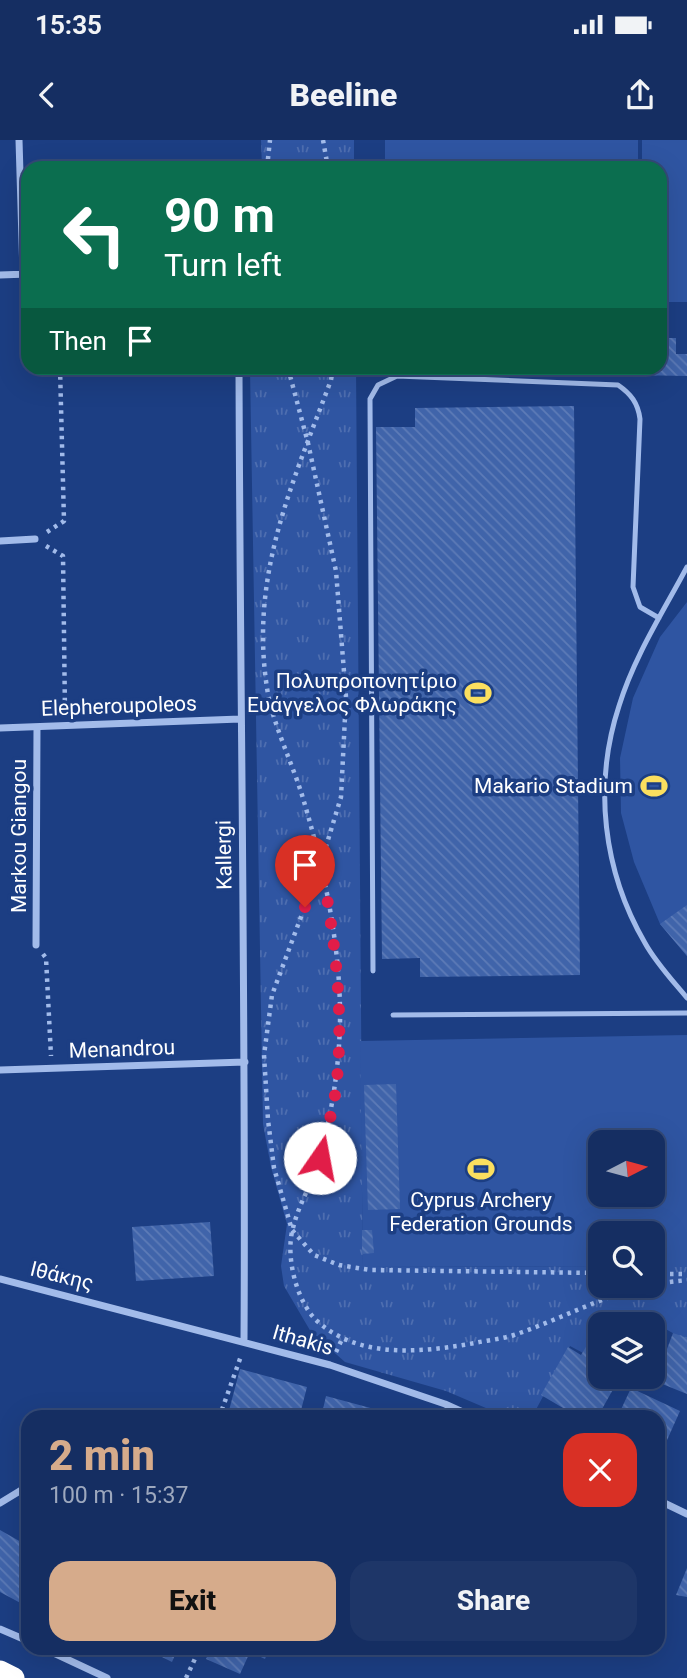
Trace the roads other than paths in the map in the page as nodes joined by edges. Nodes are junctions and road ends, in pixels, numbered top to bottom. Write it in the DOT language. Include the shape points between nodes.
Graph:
graph roads {
  1 [pos="19,140"];
  2 [pos="21,185"];
  3 [pos="21,274"];
  4 [pos="0,275"];
  5 [pos="239,375"];
  6 [pos="35,539"];
  7 [pos="0,541"];
  8 [pos="687,567"];
  9 [pos="659,618"];
  10 [pos="240,719"];
  11 [pos="37,727"];
  12 [pos="0,728"];
  13 [pos="36,945"];
  14 [pos="373,971"];
  15 [pos="687,998"];
  16 [pos="687,1013"];
  17 [pos="393,1015"];
  18 [pos="245,1062"];
  19 [pos="0,1070"];
  20 [pos="0,1279"];
  21 [pos="116,1308"];
  22 [pos="244,1341"];
  23 [pos="458,1410"];
  24 [pos="21,1490"];
  25 [pos="0,1503"];
  26 [pos="665,1503"];
  27 [pos="687,1514"];
  28 [pos="0,1629"];
  29 [pos="21,1639"];
  30 [pos="58,1655"];
  31 [pos="0,1671"];
  32 [pos="14,1678"];
  33 [pos="107,1678"];
  1 -- 2 [label="street"];
  3 -- 4 [label="street"];
  5 -- 10 [label="street, Kallergi"];
  6 -- 7 [label="street"];
  8 -- 9 [label="lane"];
  9 -- 14 [label="lane" via="640,607 633,587 640,419 639,408 627,391 618,384 397,376 378,386 370,399"];
  9 -- 15 [label="lane" via="619,705 606,751 605,820 619,885 633,921"];
  10 -- 11 [label="street, Elepheroupoleos"];
  10 -- 18 [label="street, Kallergi"];
  11 -- 12 [label="street, Elepheroupoleos"];
  11 -- 13 [label="street, Markou Giangou"];
  16 -- 17 [label="lane"];
  18 -- 19 [label="street, Menandrou"];
  18 -- 22 [label="street, Kallergi"];
  20 -- 21 [label="street, Ιθάκης"];
  21 -- 22 [label="street, Ithakis"];
  22 -- 23 [label="street, Ithakis" via="330,1365"];
  24 -- 25 [label="street"];
  26 -- 27 [label="street"];
  28 -- 29 [label="street"];
  30 -- 33 [label="street"];
  31 -- 32 [label="highway"];
}
